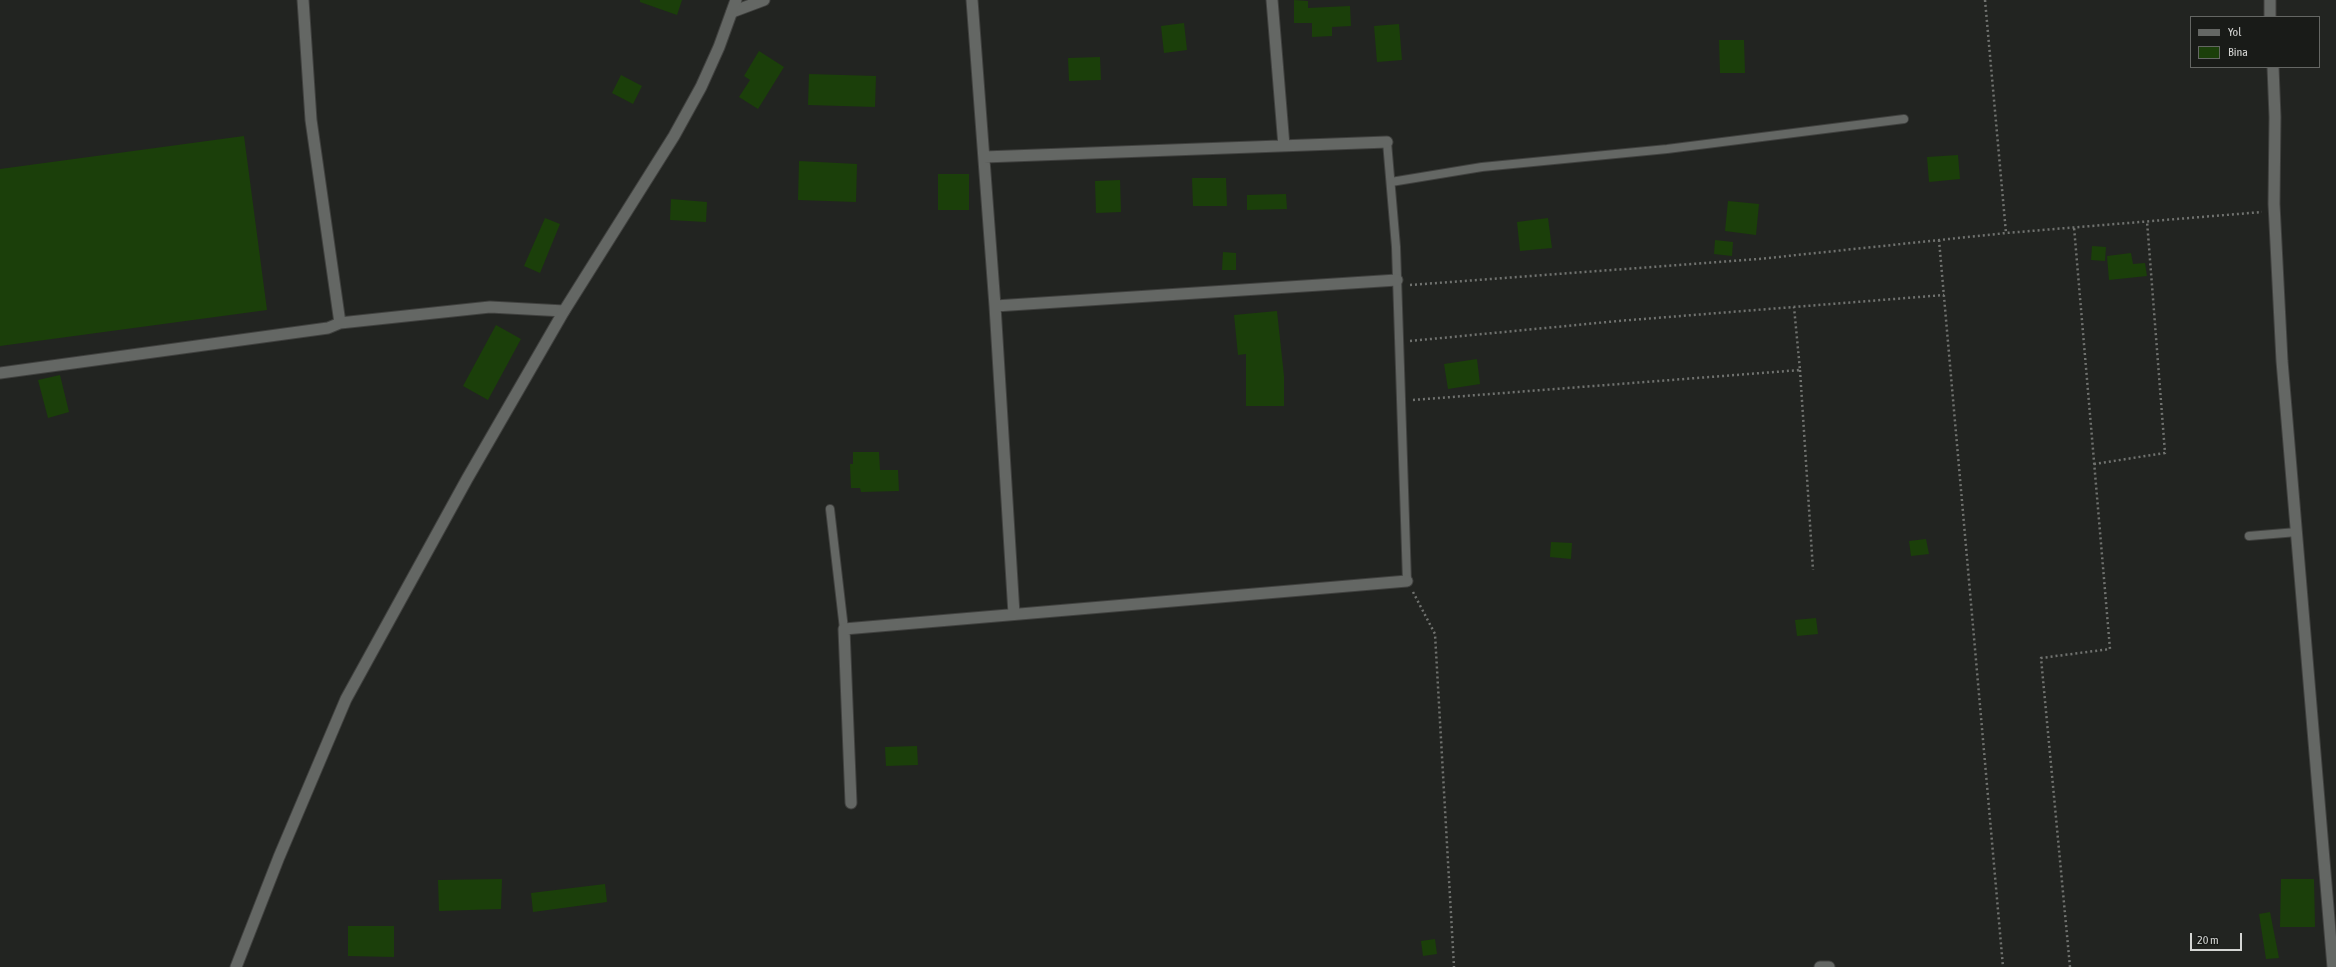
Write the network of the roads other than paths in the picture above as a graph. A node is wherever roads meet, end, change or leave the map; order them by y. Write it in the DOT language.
graph roads {
  1 [pos="304,0"];
  2 [pos="736,0"];
  3 [pos="764,0"];
  4 [pos="972,0"];
  5 [pos="1272,0"];
  6 [pos="2270,0"];
  7 [pos="732,12"];
  8 [pos="2270,16"];
  9 [pos="2273,68"];
  10 [pos="1904,119"];
  11 [pos="1387,142"];
  12 [pos="1284,146"];
  13 [pos="984,157"];
  14 [pos="1391,182"];
  15 [pos="1397,283"];
  16 [pos="995,306"];
  17 [pos="564,311"];
  18 [pos="340,323"];
  19 [pos="0,373"];
  20 [pos="830,509"];
  21 [pos="2296,532"];
  22 [pos="2249,536"];
  23 [pos="1407,581"];
  24 [pos="1014,614"];
  25 [pos="844,629"];
  26 [pos="851,803"];
  27 [pos="236,967"];
  28 [pos="1820,967"];
  29 [pos="1829,967"];
  30 [pos="2333,967"];
  1 -- 18 [label="street"];
  2 -- 7 [label="street"];
  3 -- 7 [label="street"];
  4 -- 13 [label="street"];
  5 -- 12 [label="street"];
  6 -- 8 [label="street"];
  7 -- 17 [label="street"];
  9 -- 21 [label="street"];
  10 -- 14 [label="lane"];
  11 -- 12 [label="street"];
  11 -- 14 [label="lane"];
  12 -- 13 [label="street"];
  13 -- 16 [label="street"];
  14 -- 15 [label="lane"];
  15 -- 16 [label="street"];
  15 -- 23 [label="lane"];
  16 -- 24 [label="street"];
  17 -- 18 [label="street"];
  17 -- 27 [label="street"];
  18 -- 19 [label="street"];
  20 -- 25 [label="lane"];
  21 -- 22 [label="lane"];
  21 -- 30 [label="street"];
  23 -- 24 [label="street"];
  24 -- 25 [label="street"];
  25 -- 26 [label="street"];
  28 -- 29 [label="street"];
}
